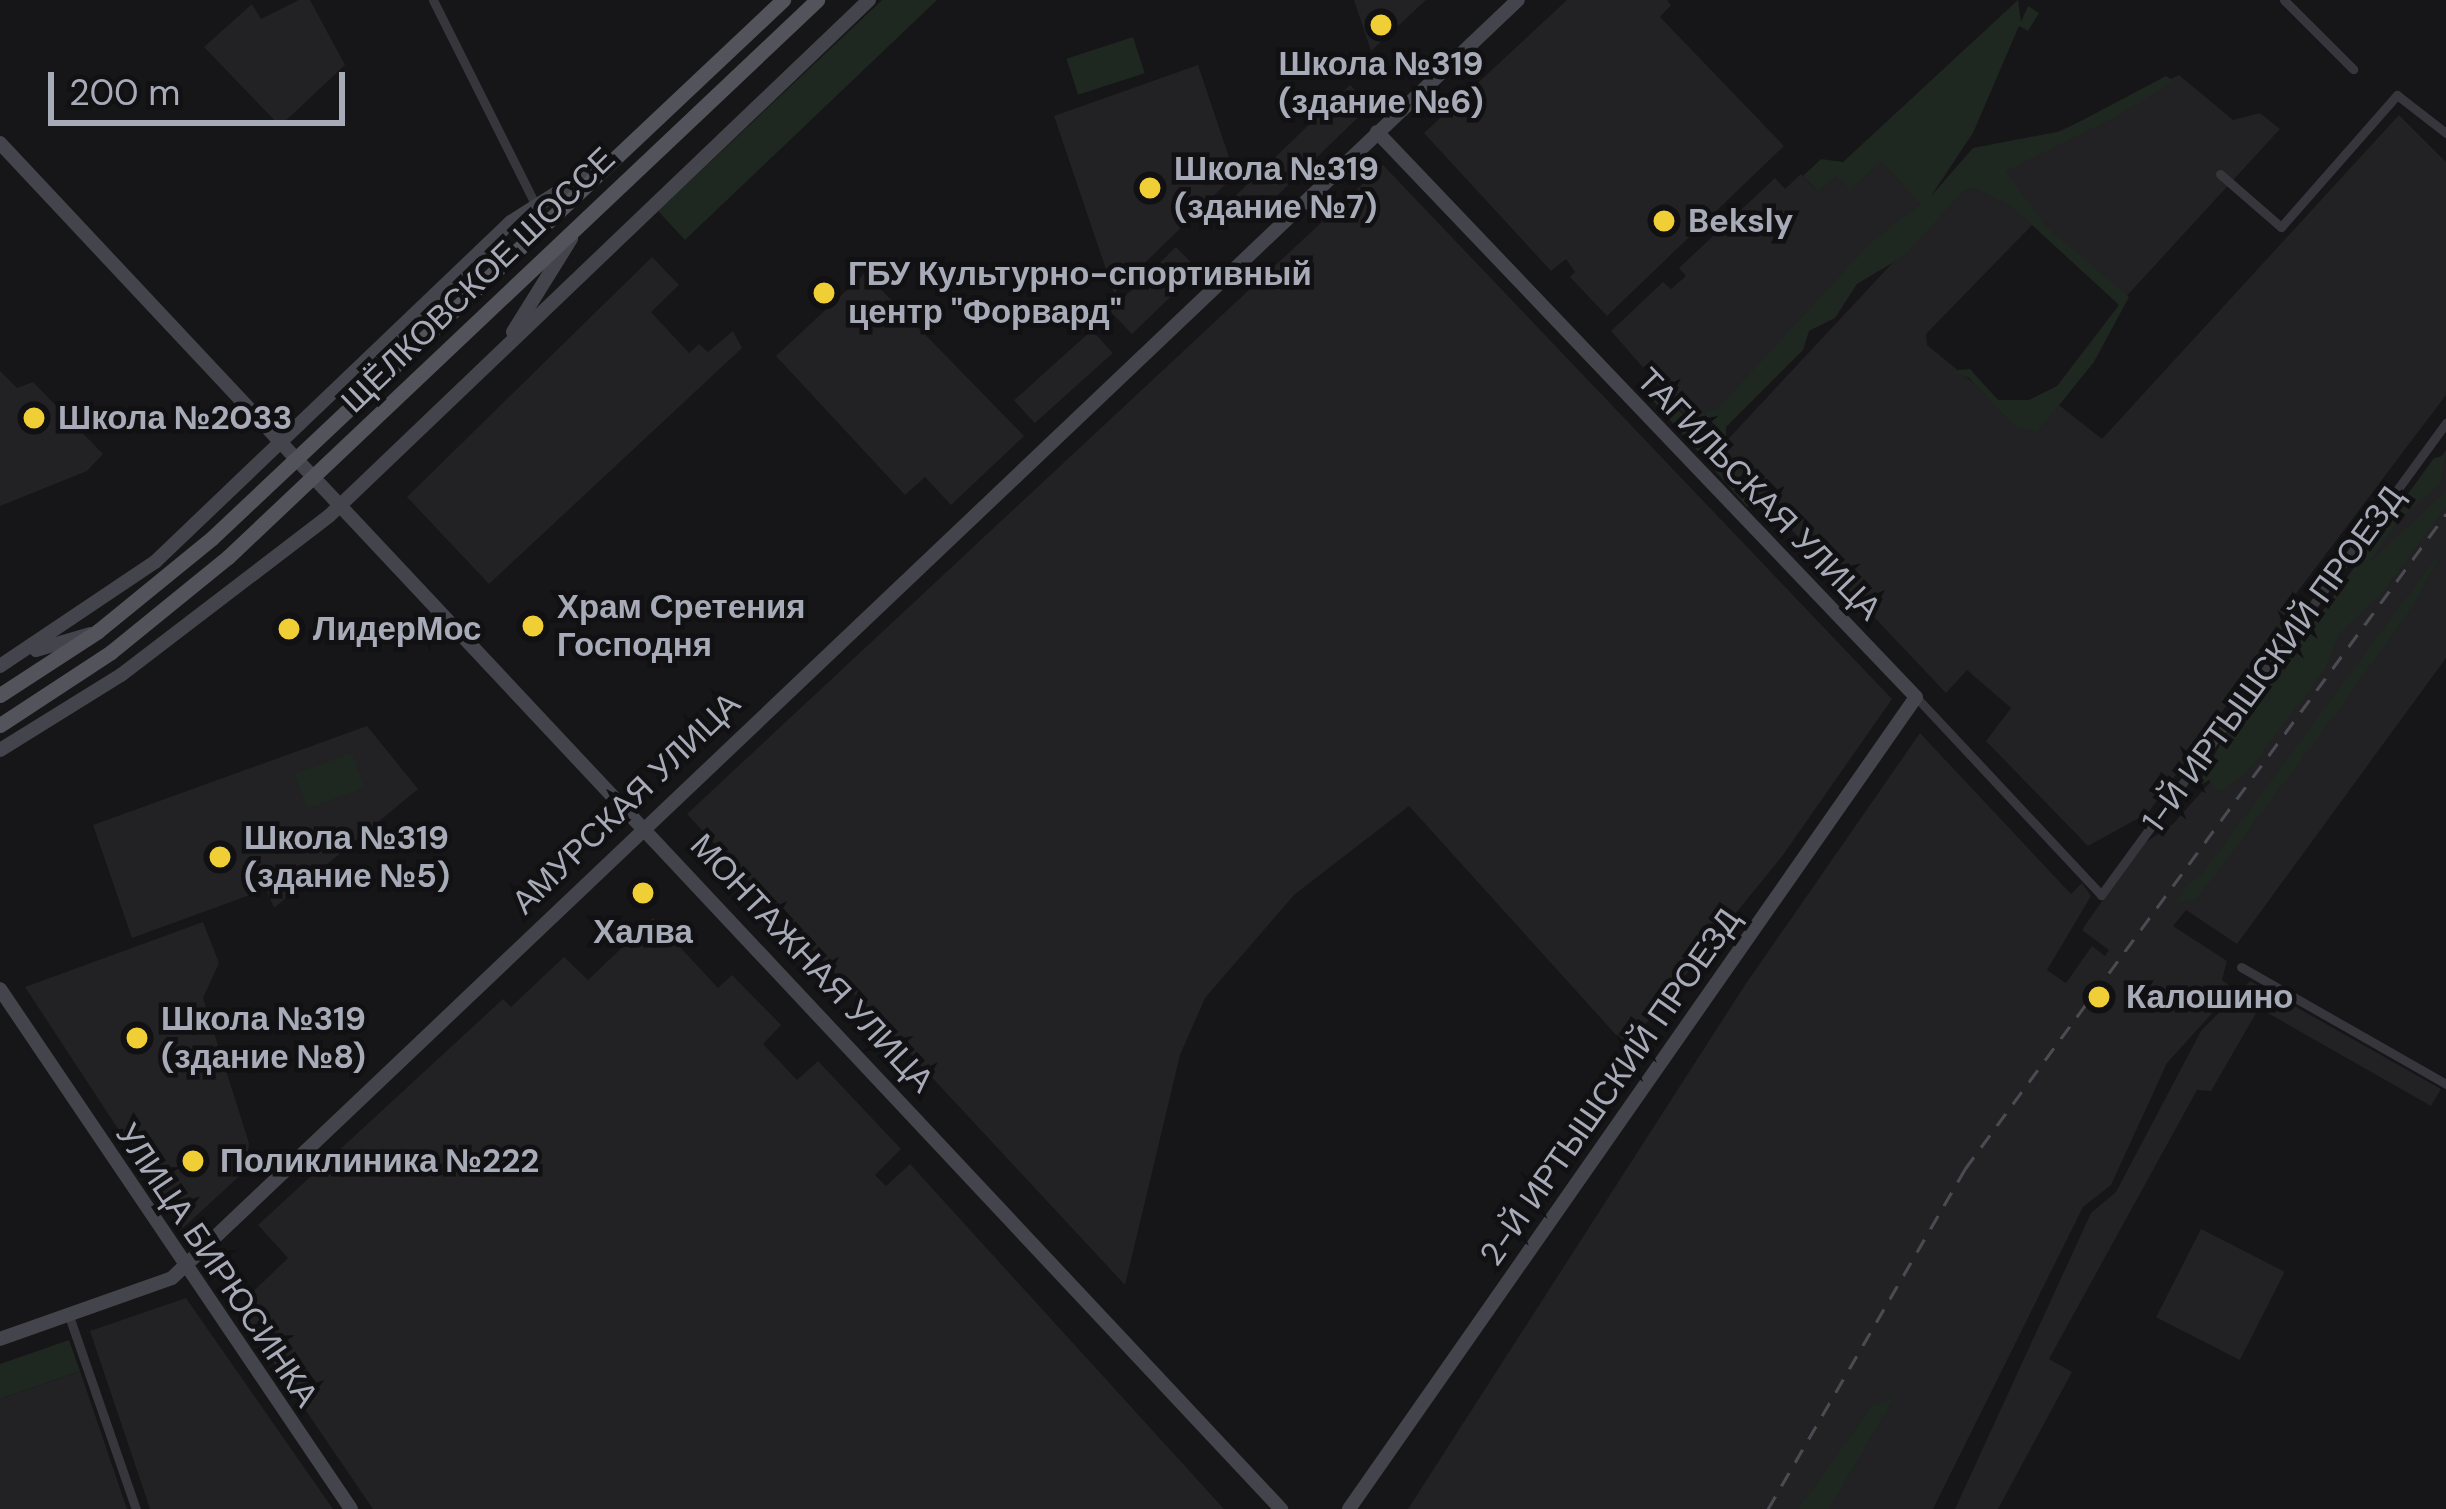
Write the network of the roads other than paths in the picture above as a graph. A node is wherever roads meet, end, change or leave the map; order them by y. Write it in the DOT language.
graph roads {
  1 [pos="433,0"];
  2 [pos="783,0"];
  3 [pos="818,0"];
  4 [pos="868,0"];
  5 [pos="1518,0"];
  6 [pos="2284,0"];
  7 [pos="2353,69"];
  8 [pos="1377,132"];
  9 [pos="2446,133"];
  10 [pos="632,142"];
  11 [pos="0,143"];
  12 [pos="2220,174"];
  13 [pos="536,206"];
  14 [pos="580,226"];
  15 [pos="508,342"];
  16 [pos="2446,423"];
  17 [pos="286,442"];
  18 [pos="300,457"];
  19 [pos="316,475"];
  20 [pos="344,504"];
  21 [pos="98,631"];
  22 [pos="14,657"];
  23 [pos="0,666"];
  24 [pos="0,695"];
  25 [pos="1916,697"];
  26 [pos="0,724"];
  27 [pos="0,750"];
  28 [pos="643,823"];
  29 [pos="2101,895"];
  30 [pos="2241,968"];
  31 [pos="0,989"];
  32 [pos="2446,1084"];
  33 [pos="184,1267"];
  34 [pos="69,1316"];
  35 [pos="0,1340"];
  36 [pos="136,1509"];
  37 [pos="352,1509"];
  38 [pos="1281,1509"];
  39 [pos="1349,1509"];
  1 -- 13 [label="street"];
  2 -- 10 [label="main road, ЩЁЛКОВСКОЕ ШОССЕ"];
  3 -- 14 [label="main road, ЩЁЛКОВСКОЕ ШОССЕ"];
  4 -- 15 [label="street"];
  5 -- 8 [label="street, АМУРСКАЯ УЛИЦА"];
  6 -- 7 [label="street"];
  8 -- 25 [label="street, ТАГИЛЬСКАЯ УЛИЦА"];
  8 -- 28 [label="street, АМУРСКАЯ УЛИЦА"];
  9 -- 12 [label="street"];
  10 -- 13 [label="street"];
  10 -- 18 [label="main road, ЩЁЛКОВСКОЕ ШОССЕ"];
  11 -- 17 [label="street, МОНТАЖНАЯ УЛИЦА"];
  13 -- 17 [label="street"];
  14 -- 15 [label="street"];
  14 -- 19 [label="main road, ЩЁЛКОВСКОЕ ШОССЕ"];
  15 -- 20 [label="street"];
  16 -- 29 [label="street, 1-Й ИРТЫШСКИЙ ПРОЕЗД"];
  17 -- 18 [label="street, МОНТАЖНАЯ УЛИЦА"];
  17 -- 22 [label="street"];
  18 -- 19 [label="street, МОНТАЖНАЯ УЛИЦА"];
  18 -- 21 [label="main road, ЩЁЛКОВСКОЕ ШОССЕ"];
  19 -- 20 [label="street, МОНТАЖНАЯ УЛИЦА"];
  19 -- 26 [label="main road, ЩЁЛКОВСКОЕ ШОССЕ"];
  20 -- 27 [label="street"];
  20 -- 28 [label="street, МОНТАЖНАЯ УЛИЦА"];
  21 -- 22 [label="street"];
  21 -- 24 [label="main road, ЩЁЛКОВСКОЕ ШОССЕ"];
  22 -- 23 [label="street"];
  25 -- 29 [label="street, ТАГИЛЬСКАЯ УЛИЦА"];
  25 -- 39 [label="street, 2-Й ИРТЫШСКИЙ ПРОЕЗД"];
  28 -- 33 [label="street, АМУРСКАЯ УЛИЦА"];
  28 -- 38 [label="street, МОНТАЖНАЯ УЛИЦА"];
  30 -- 32 [label="street"];
  31 -- 33 [label="street, УЛИЦА БИРЮСИНКА"];
  33 -- 34 [label="street, АМУРСКАЯ УЛИЦА"];
  33 -- 37 [label="street, УЛИЦА БИРЮСИНКА"];
  34 -- 35 [label="street, АМУРСКАЯ УЛИЦА"];
  34 -- 36 [label="street"];
}
